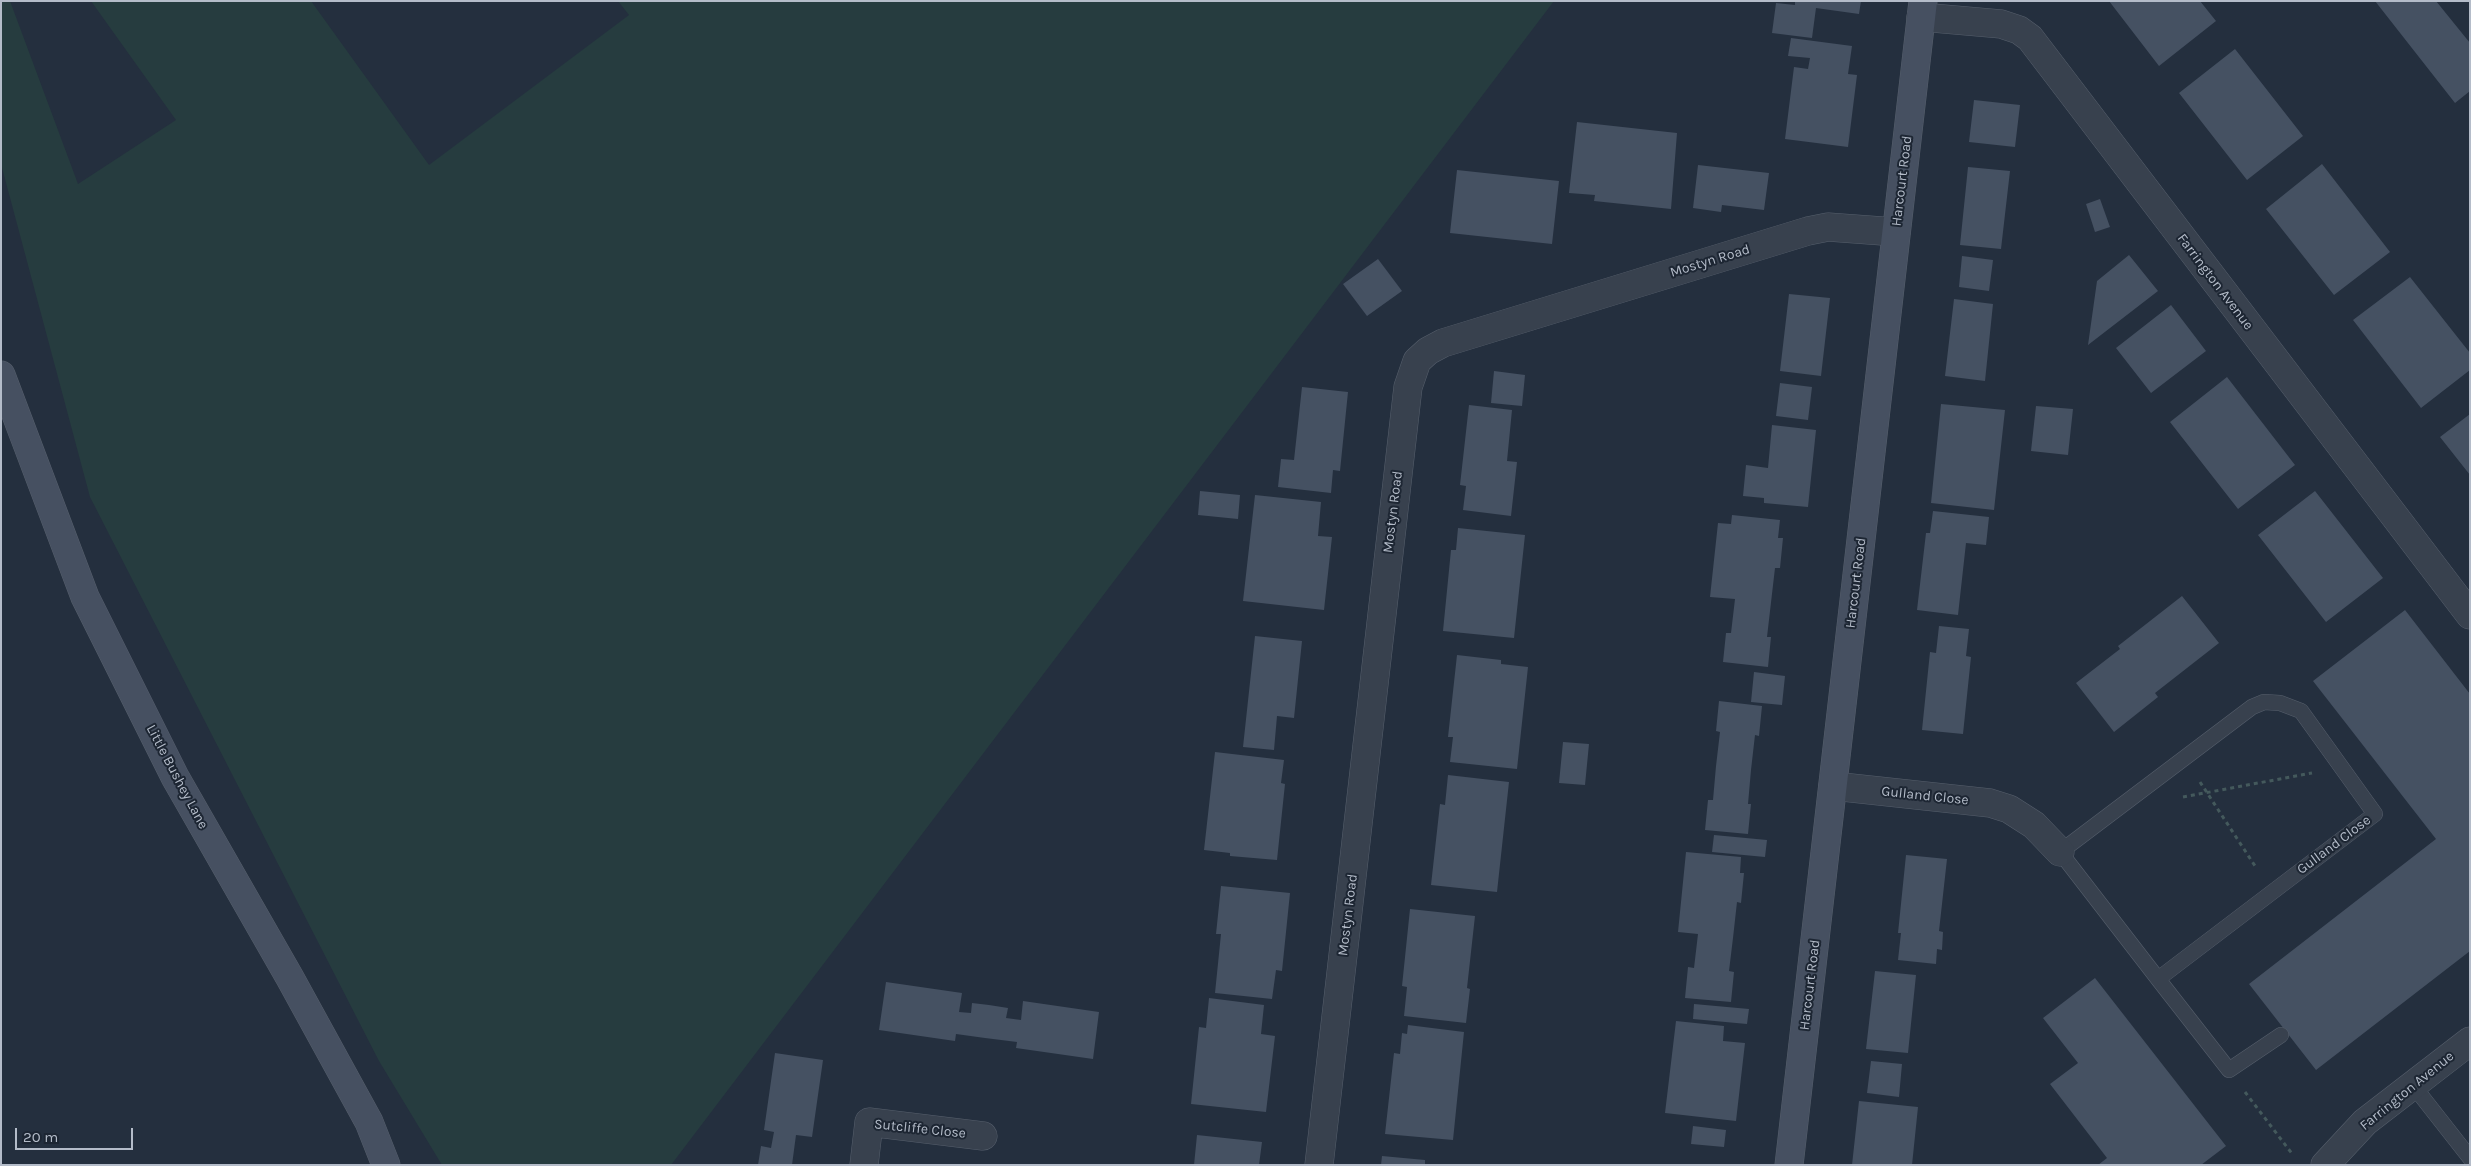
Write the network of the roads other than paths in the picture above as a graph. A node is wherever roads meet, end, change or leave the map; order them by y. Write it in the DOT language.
graph roads {
  1 [pos="1922,9"];
  2 [pos="1896,232"];
  3 [pos="1,374"];
  4 [pos="2470,615"];
  5 [pos="1833,786"];
  6 [pos="2060,852"];
  7 [pos="2158,979"];
  8 [pos="2281,1035"];
  9 [pos="2470,1041"];
  10 [pos="2412,1084"];
  11 [pos="983,1136"];
  12 [pos="2470,1158"];
  13 [pos="386,1165"];
  14 [pos="864,1165"];
  15 [pos="1319,1165"];
  16 [pos="1789,1165"];
  17 [pos="2325,1165"];
  1 -- 2 [label="street, Harcourt Road"];
  1 -- 4 [label="street, Farrington Avenue"];
  2 -- 5 [label="street, Harcourt Road"];
  2 -- 15 [label="street, Mostyn Road"];
  3 -- 13 [label="street, Little Bushey Lane"];
  5 -- 6 [label="street, Gulland Close"];
  5 -- 16 [label="street, Harcourt Road"];
  6 -- 7 [label="lane, Gulland Close"];
  6 -- 7 [label="lane, Gulland Close"];
  7 -- 8 [label="lane"];
  9 -- 10 [label="street, Farrington Avenue"];
  10 -- 12 [label="lane"];
  10 -- 17 [label="street, Farrington Avenue"];
  11 -- 14 [label="street, Sutcliffe Close"];
}
